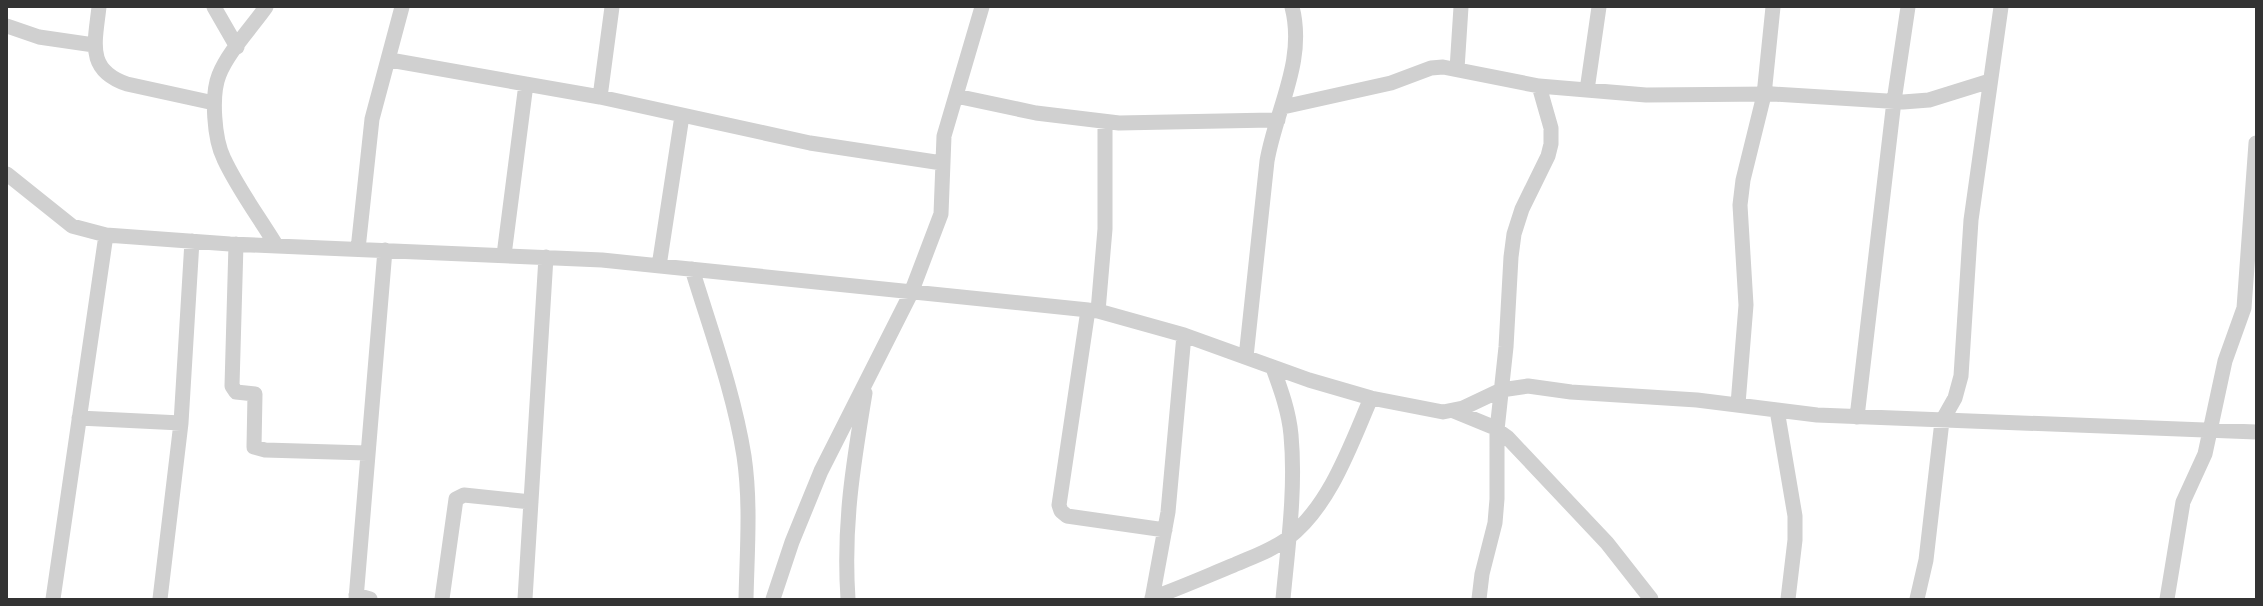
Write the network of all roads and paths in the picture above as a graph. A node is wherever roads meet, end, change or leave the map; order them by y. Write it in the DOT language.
graph roads {
  1 [pos="99,7"];
  2 [pos="214,7"];
  3 [pos="266,7"];
  4 [pos="402,7"];
  5 [pos="612,7"];
  6 [pos="982,7"];
  7 [pos="1292,7"];
  8 [pos="1461,7"];
  9 [pos="1599,7"];
  10 [pos="1773,7"];
  11 [pos="1908,7"];
  12 [pos="2001,7"];
  13 [pos="7,26"];
  14 [pos="94,45"];
  15 [pos="237,47"];
  16 [pos="390,60"];
  17 [pos="1457,69"];
  18 [pos="1990,81"];
  19 [pos="526,84"];
  20 [pos="1539,86"];
  21 [pos="1587,90"];
  22 [pos="1764,95"];
  23 [pos="956,96"];
  24 [pos="600,97"];
  25 [pos="1894,102"];
  26 [pos="214,103"];
  27 [pos="1280,113"];
  28 [pos="682,116"];
  29 [pos="1105,122"];
  30 [pos="2256,143"];
  31 [pos="942,163"];
  32 [pos="7,174"];
  33 [pos="106,235"];
  34 [pos="192,241"];
  35 [pos="236,244"];
  36 [pos="276,246"];
  37 [pos="358,249"];
  38 [pos="384,250"];
  39 [pos="504,255"];
  40 [pos="546,257"];
  41 [pos="659,266"];
  42 [pos="692,269"];
  43 [pos="911,293"];
  44 [pos="1093,310"];
  45 [pos="1184,335"];
  46 [pos="1246,357"];
  47 [pos="1273,368"];
  48 [pos="868,377"];
  49 [pos="1501,390"];
  50 [pos="1371,398"];
  51 [pos="1738,404"];
  52 [pos="1777,410"];
  53 [pos="1454,411"];
  54 [pos="1857,417"];
  55 [pos="79,418"];
  56 [pos="1942,421"];
  57 [pos="181,424"];
  58 [pos="1497,430"];
  59 [pos="2210,430"];
  60 [pos="2256,432"];
  61 [pos="367,453"];
  62 [pos="531,502"];
  63 [pos="1165,530"];
  64 [pos="1288,538"];
  65 [pos="361,598"];
  66 [pos="1152,598"];
  67 [pos="54,599"];
  68 [pos="160,599"];
  69 [pos="442,599"];
  70 [pos="525,599"];
  71 [pos="746,599"];
  72 [pos="773,599"];
  73 [pos="848,599"];
  74 [pos="1283,599"];
  75 [pos="1480,599"];
  76 [pos="1651,599"];
  77 [pos="1788,599"];
  78 [pos="1917,599"];
  79 [pos="2167,599"];
  1 -- 14 [label="street"];
  2 -- 15 [label="street"];
  3 -- 15 [label="street"];
  4 -- 16 [label="street"];
  5 -- 24 [label="street"];
  6 -- 23 [label="street"];
  7 -- 27 [label="street"];
  8 -- 17 [label="street"];
  9 -- 21 [label="street"];
  10 -- 22 [label="street"];
  11 -- 25 [label="street"];
  12 -- 18 [label="street"];
  13 -- 14 [label="street"];
  14 -- 26 [label="street"];
  15 -- 26 [label="street"];
  16 -- 19 [label="street"];
  16 -- 37 [label="street"];
  17 -- 20 [label="street"];
  17 -- 27 [label="street"];
  18 -- 25 [label="street"];
  18 -- 56 [label="street"];
  19 -- 24 [label="street"];
  19 -- 39 [label="street"];
  20 -- 21 [label="street"];
  20 -- 49 [label="street"];
  21 -- 22 [label="street"];
  22 -- 25 [label="street"];
  22 -- 51 [label="street"];
  23 -- 29 [label="street"];
  23 -- 31 [label="street"];
  24 -- 28 [label="street"];
  25 -- 54 [label="street"];
  26 -- 36 [label="street"];
  27 -- 29 [label="street"];
  27 -- 46 [label="street"];
  28 -- 31 [label="street"];
  28 -- 41 [label="street"];
  29 -- 44 [label="street"];
  30 -- 59 [label="street"];
  31 -- 43 [label="street"];
  32 -- 33 [label="street"];
  33 -- 34 [label="street"];
  33 -- 55 [label="street"];
  34 -- 35 [label="street"];
  34 -- 57 [label="street"];
  35 -- 36 [label="street"];
  35 -- 61 [label="street"];
  36 -- 37 [label="street"];
  37 -- 38 [label="street"];
  38 -- 39 [label="street"];
  38 -- 61 [label="street"];
  39 -- 40 [label="street"];
  40 -- 41 [label="street"];
  40 -- 62 [label="street"];
  41 -- 42 [label="street"];
  42 -- 43 [label="street"];
  42 -- 71 [label="street"];
  43 -- 44 [label="street"];
  43 -- 48 [label="street"];
  44 -- 45 [label="street"];
  44 -- 63 [label="street"];
  45 -- 46 [label="street"];
  45 -- 63 [label="street"];
  46 -- 47 [label="street"];
  47 -- 50 [label="street"];
  47 -- 64 [label="street"];
  48 -- 72 [label="street"];
  48 -- 73 [label="street"];
  49 -- 51 [label="street"];
  49 -- 53 [label="street"];
  49 -- 58 [label="street"];
  50 -- 53 [label="street"];
  50 -- 64 [label="street"];
  51 -- 52 [label="street"];
  52 -- 54 [label="street"];
  52 -- 77 [label="street"];
  53 -- 58 [label="street"];
  54 -- 56 [label="street"];
  55 -- 57 [label="street"];
  55 -- 67 [label="street"];
  56 -- 59 [label="street"];
  56 -- 78 [label="street"];
  57 -- 68 [label="street"];
  58 -- 75 [label="street"];
  58 -- 76 [label="street"];
  59 -- 60 [label="street"];
  59 -- 79 [label="street"];
  61 -- 65 [label="street"];
  62 -- 69 [label="street"];
  62 -- 70 [label="street"];
  63 -- 66 [label="street"];
  64 -- 66 [label="street"];
  64 -- 74 [label="street"];
}
